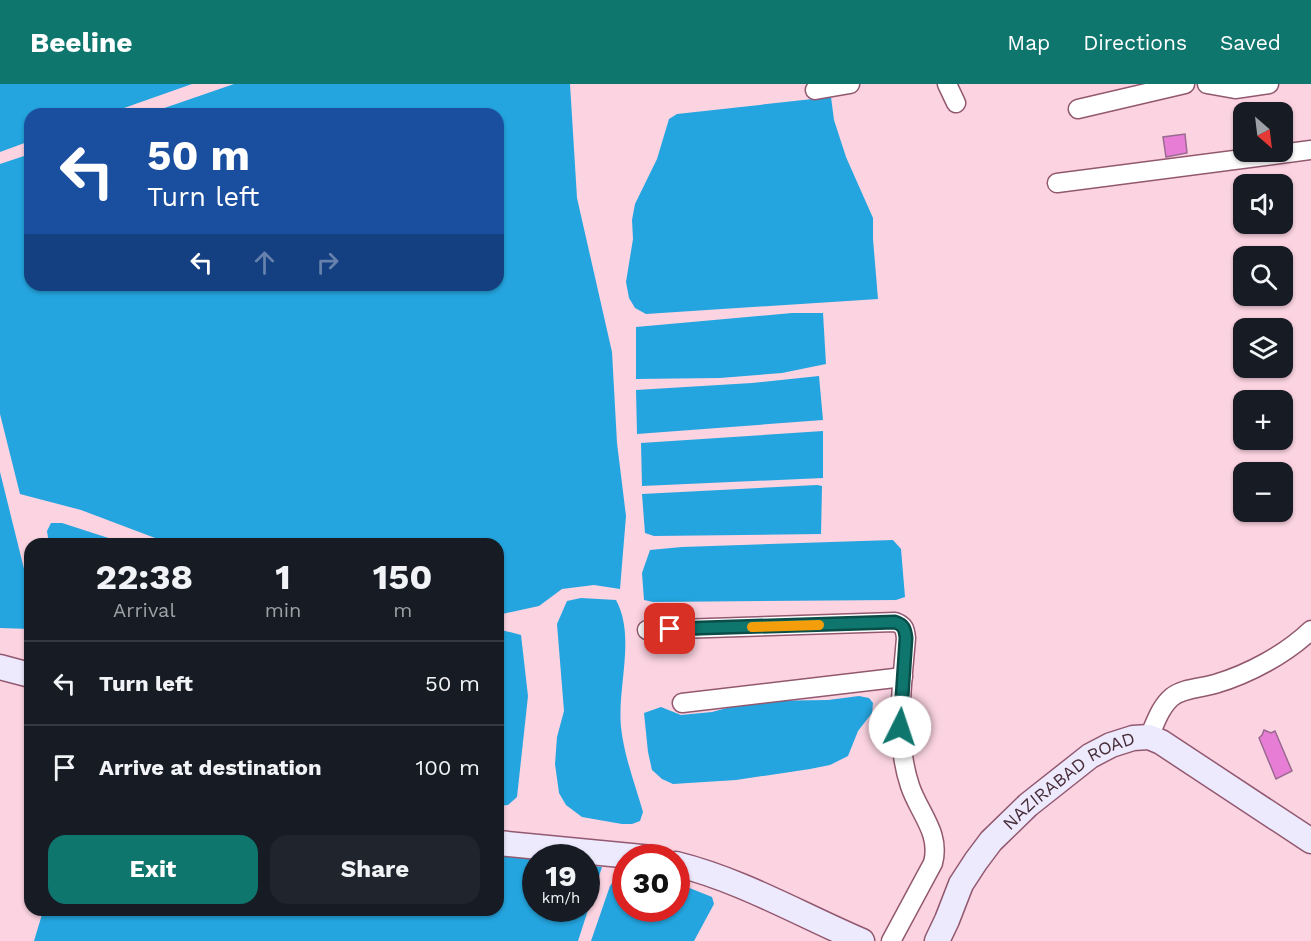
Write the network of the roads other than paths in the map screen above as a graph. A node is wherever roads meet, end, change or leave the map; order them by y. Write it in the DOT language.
graph roads {
  1 [pos="850,84"];
  2 [pos="947,84"];
  3 [pos="1185,84"];
  4 [pos="1207,84"];
  5 [pos="1269,84"];
  6 [pos="815,90"];
  7 [pos="956,103"];
  8 [pos="1078,109"];
  9 [pos="1311,150"];
  10 [pos="1057,183"];
  11 [pos="647,630"];
  12 [pos="1311,630"];
  13 [pos="0,667"];
  14 [pos="24,673"];
  15 [pos="903,677"];
  16 [pos="682,703"];
  17 [pos="1149,737"];
  18 [pos="1311,841"];
  19 [pos="504,844"];
  20 [pos="612,854"];
  21 [pos="690,868"];
  22 [pos="862,941"];
  23 [pos="891,941"];
  24 [pos="937,941"];
  1 -- 6 [label="street"];
  2 -- 7 [label="street"];
  3 -- 8 [label="street"];
  4 -- 5 [label="street"];
  9 -- 10 [label="street"];
  11 -- 15 [label="street"];
  12 -- 17 [label="street"];
  13 -- 14 [label="main road"];
  15 -- 16 [label="street"];
  15 -- 23 [label="street"];
  17 -- 18 [label="main road, NAZIRABAD ROAD"];
  17 -- 24 [label="main road, NAZIRABAD ROAD"];
  19 -- 20 [label="main road"];
  21 -- 22 [label="main road"];
}
